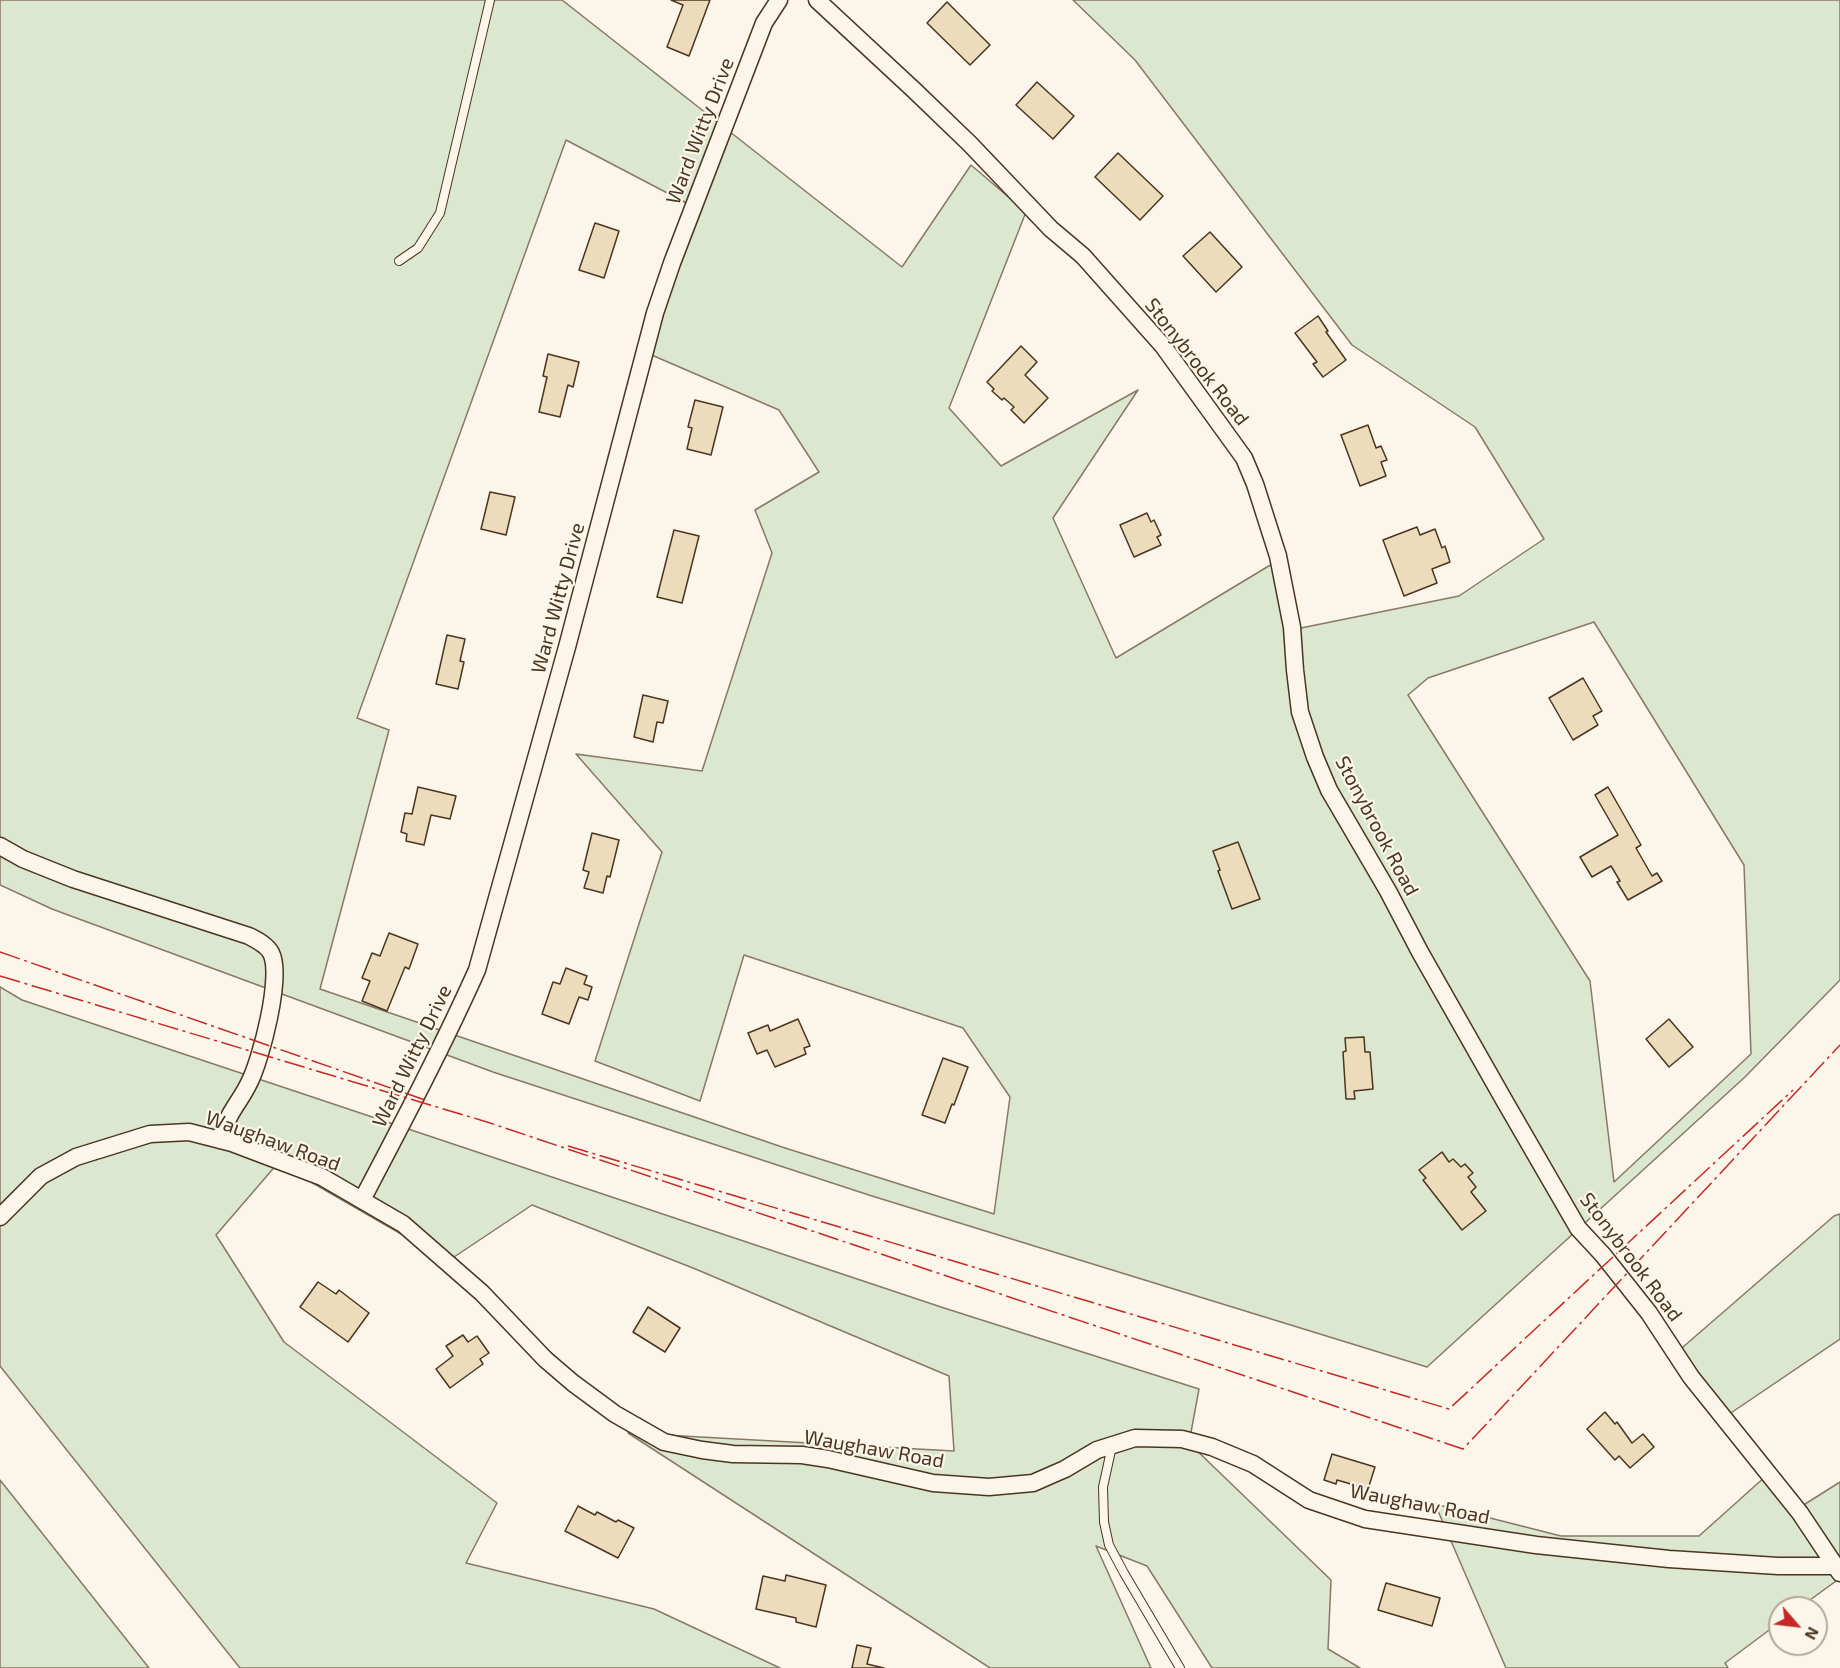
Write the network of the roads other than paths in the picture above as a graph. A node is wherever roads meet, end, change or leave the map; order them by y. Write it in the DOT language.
graph roads {
  1 [pos="490,0"];
  2 [pos="779,0"];
  3 [pos="817,0"];
  4 [pos="399,261"];
  5 [pos="0,846"];
  6 [pos="220,1140"];
  7 [pos="362,1200"];
  8 [pos="0,1217"];
  9 [pos="1112,1446"];
  10 [pos="1838,1570"];
  11 [pos="1180,1668"];
  1 -- 4 [label="lane"];
  2 -- 7 [label="street, Ward Witty Drive"];
  3 -- 10 [label="street, Stonybrook Road"];
  5 -- 6 [label="street"];
  6 -- 7 [label="street, Waughaw Road"];
  6 -- 8 [label="street, Waughaw Road"];
  7 -- 9 [label="street, Waughaw Road"];
  9 -- 10 [label="street, Waughaw Road"];
  9 -- 11 [label="lane"];
}
